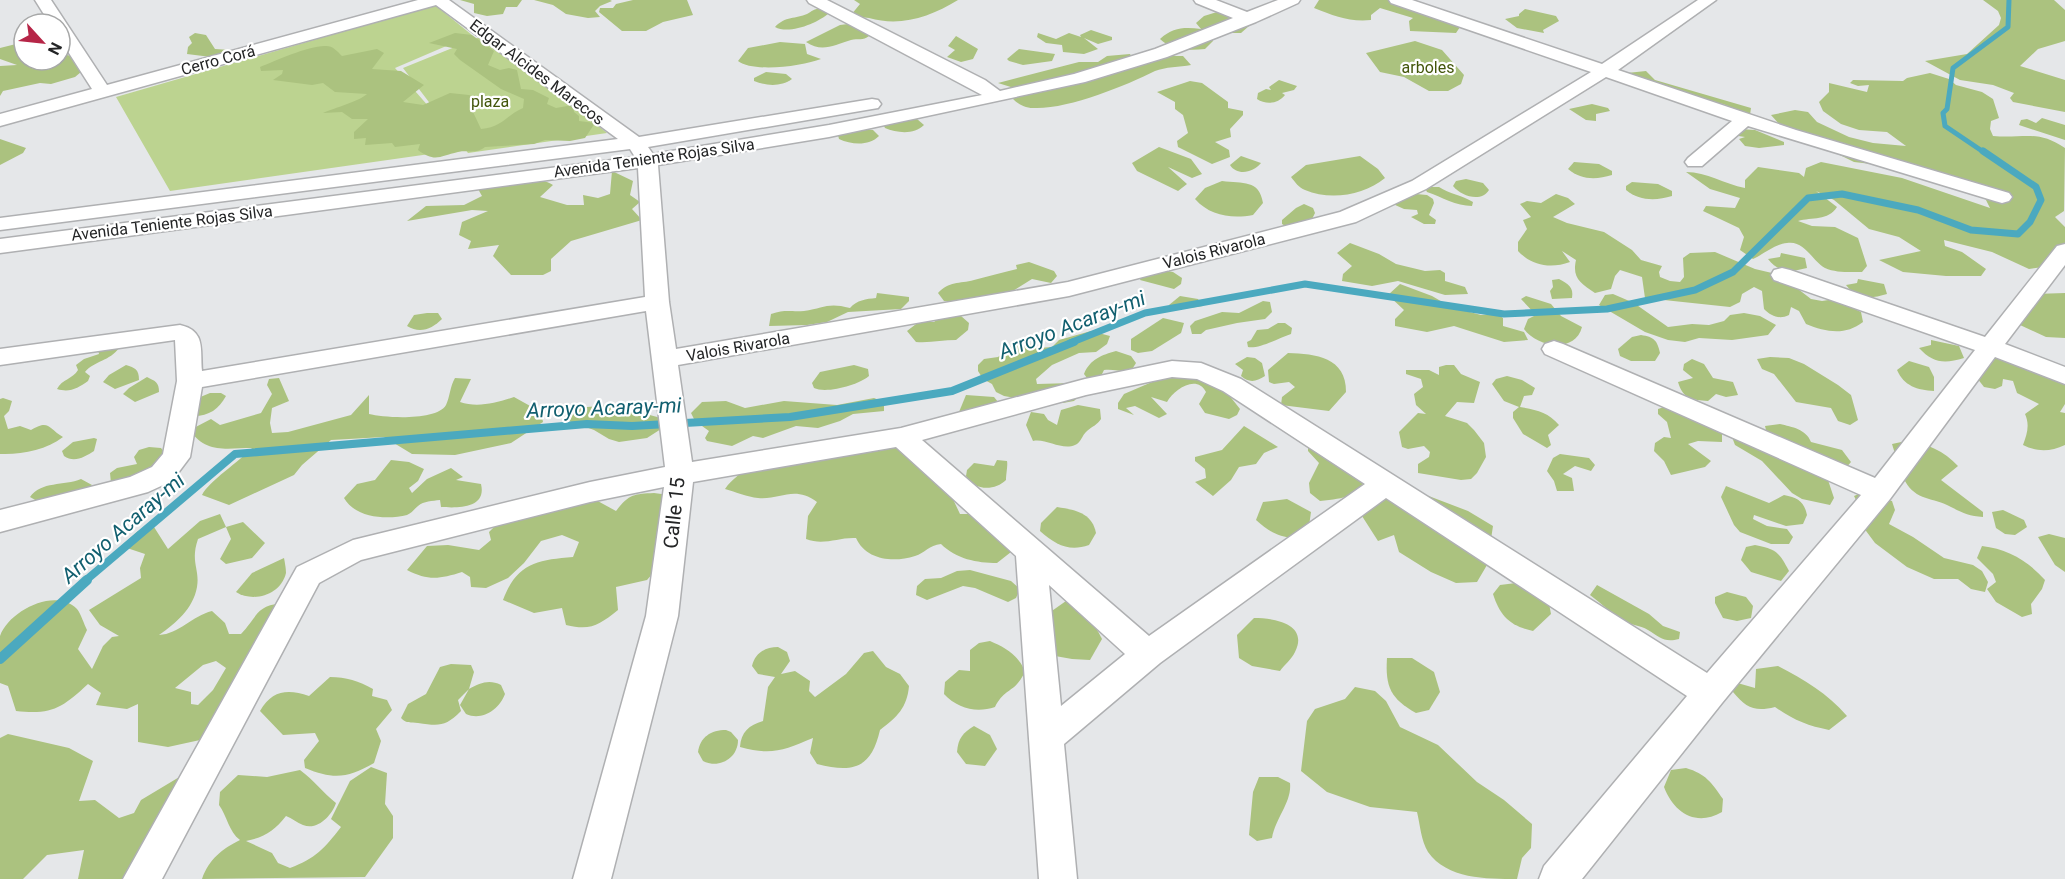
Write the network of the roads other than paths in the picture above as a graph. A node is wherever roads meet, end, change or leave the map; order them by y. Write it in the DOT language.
graph roads {
  1 [pos="438,0"];
  2 [pos="815,0"];
  3 [pos="1202,0"];
  4 [pos="1292,0"];
  5 [pos="1397,0"];
  6 [pos="1708,0"];
  7 [pos="1249,9"];
  8 [pos="1227,10"];
  9 [pos="72,45"];
  10 [pos="1603,72"];
  11 [pos="979,84"];
  12 [pos="102,91"];
  13 [pos="997,98"];
  14 [pos="1745,119"];
  15 [pos="0,120"];
  16 [pos="642,152"];
  17 [pos="1695,162"];
  18 [pos="2002,197"];
  19 [pos="191,198"];
  20 [pos="178,222"];
  21 [pos="0,224"];
  22 [pos="0,246"];
  23 [pos="2065,251"];
  24 [pos="1782,275"];
  25 [pos="657,302"];
  26 [pos="1991,347"];
  27 [pos="1554,349"];
  28 [pos="0,357"];
  29 [pos="666,359"];
  30 [pos="2065,376"];
  31 [pos="190,381"];
  32 [pos="901,437"];
  33 [pos="678,461"];
  34 [pos="1387,483"];
  35 [pos="1880,492"];
  36 [pos="6,524"];
  37 [pos="1031,550"];
  38 [pos="1148,654"];
  39 [pos="1710,693"];
  40 [pos="1047,738"];
  41 [pos="142,879"];
  42 [pos="592,879"];
  43 [pos="1058,879"];
  44 [pos="1558,879"];
  1 -- 12 [label="street, Cerro Corá"];
  1 -- 16 [label="street, Edgar Alcides Marecos"];
  2 -- 11 [label="street"];
  3 -- 8 [label="street"];
  4 -- 7 [label="street, Avenida Teniente Rojas Silva"];
  5 -- 10 [label="street"];
  6 -- 10 [label="street, Valois Rivarola"];
  7 -- 8 [label="street, Avenida Teniente Rojas Silva"];
  7 -- 13 [label="street, Avenida Teniente Rojas Silva"];
  8 -- 11 [label="street, Avenida Teniente Rojas Silva"];
  9 -- 12 [label="street"];
  10 -- 14 [label="street"];
  10 -- 29 [label="street, Valois Rivarola"];
  11 -- 13 [label="street"];
  11 -- 16 [label="street, Avenida Teniente Rojas Silva"];
  12 -- 15 [label="street, Cerro Corá"];
  13 -- 16 [label="street, Avenida Teniente Rojas Silva"];
  14 -- 17 [label="street"];
  14 -- 18 [label="street"];
  16 -- 19 [label="street, Avenida Teniente Rojas Silva"];
  16 -- 20 [label="street, Avenida Teniente Rojas Silva"];
  16 -- 25 [label="street, Calle 15"];
  19 -- 20 [label="street"];
  19 -- 21 [label="street, Avenida Teniente Rojas Silva"];
  20 -- 22 [label="street, Avenida Teniente Rojas Silva"];
  23 -- 26 [label="street"];
  24 -- 26 [label="street"];
  25 -- 29 [label="street, Calle 15"];
  25 -- 31 [label="street"];
  26 -- 30 [label="street"];
  26 -- 35 [label="street"];
  27 -- 35 [label="street"];
  28 -- 31 [label="street"];
  29 -- 33 [label="street, Calle 15"];
  31 -- 36 [label="street"];
  32 -- 33 [label="street"];
  32 -- 34 [label="street"];
  32 -- 37 [label="street"];
  33 -- 41 [label="street"];
  33 -- 42 [label="street, Calle 15"];
  34 -- 38 [label="street"];
  34 -- 39 [label="street"];
  35 -- 39 [label="street"];
  37 -- 38 [label="street"];
  37 -- 40 [label="street"];
  38 -- 40 [label="street"];
  39 -- 44 [label="street"];
  40 -- 43 [label="street"];
}
